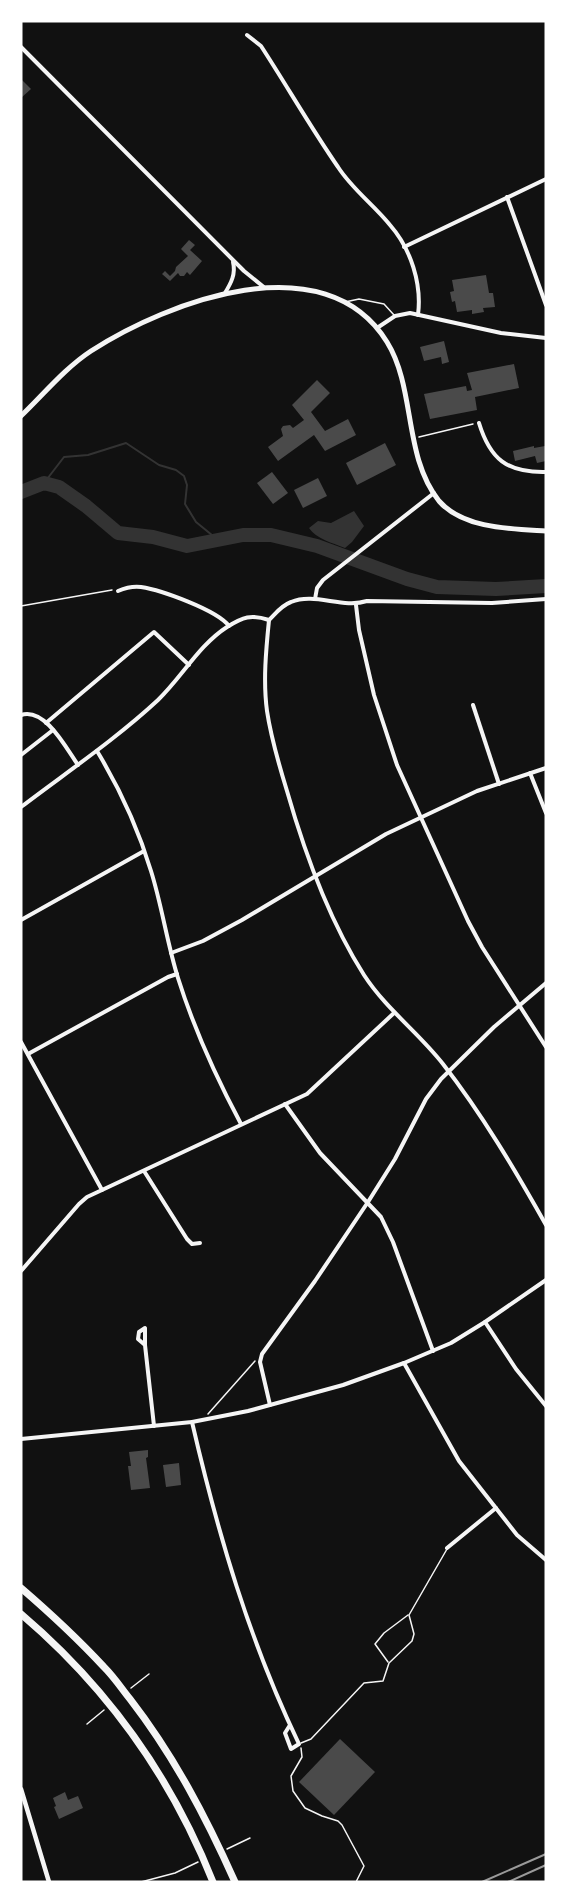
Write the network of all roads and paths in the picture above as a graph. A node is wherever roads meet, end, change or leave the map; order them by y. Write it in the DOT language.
graph roads {
  1 [pos="247,35"];
  2 [pos="21,47"];
  3 [pos="546,179"];
  4 [pos="507,197"];
  5 [pos="404,247"];
  6 [pos="233,261"];
  7 [pos="265,288"];
  8 [pos="225,293"];
  9 [pos="345,302"];
  10 [pos="546,305"];
  11 [pos="418,315"];
  12 [pos="395,316"];
  13 [pos="377,328"];
  14 [pos="546,338"];
  15 [pos="21,416"];
  16 [pos="479,423"];
  17 [pos="414,438"];
  18 [pos="546,472"];
  19 [pos="434,493"];
  20 [pos="546,531"];
  21 [pos="118,591"];
  22 [pos="315,599"];
  23 [pos="546,599"];
  24 [pos="356,605"];
  25 [pos="21,606"];
  26 [pos="269,620"];
  27 [pos="229,626"];
  28 [pos="189,665"];
  29 [pos="473,705"];
  30 [pos="21,715"];
  31 [pos="46,723"];
  32 [pos="53,730"];
  33 [pos="97,751"];
  34 [pos="21,755"];
  35 [pos="78,765"];
  36 [pos="546,768"];
  37 [pos="530,773"];
  38 [pos="500,784"];
  39 [pos="21,807"];
  40 [pos="546,813"];
  41 [pos="421,818"];
  42 [pos="144,851"];
  43 [pos="316,876"];
  44 [pos="21,920"];
  45 [pos="171,953"];
  46 [pos="177,974"];
  47 [pos="546,983"];
  48 [pos="519,1005"];
  49 [pos="394,1013"];
  50 [pos="21,1042"];
  51 [pos="546,1047"];
  52 [pos="28,1054"];
  53 [pos="448,1071"];
  54 [pos="285,1104"];
  55 [pos="241,1124"];
  56 [pos="144,1171"];
  57 [pos="102,1190"];
  58 [pos="368,1202"];
  59 [pos="546,1225"];
  60 [pos="200,1243"];
  61 [pos="21,1271"];
  62 [pos="546,1280"];
  63 [pos="485,1322"];
  64 [pos="145,1345"];
  65 [pos="433,1351"];
  66 [pos="262,1354"];
  67 [pos="404,1363"];
  68 [pos="270,1405"];
  69 [pos="546,1406"];
  70 [pos="205,1420"];
  71 [pos="192,1422"];
  72 [pos="154,1426"];
  73 [pos="21,1439"];
  74 [pos="496,1508"];
  75 [pos="447,1548"];
  76 [pos="545,1558"];
  77 [pos="21,1588"];
  78 [pos="21,1614"];
  79 [pos="409,1615"];
  80 [pos="389,1663"];
  81 [pos="149,1674"];
  82 [pos="132,1688"];
  83 [pos="105,1710"];
  84 [pos="87,1724"];
  85 [pos="290,1725"];
  86 [pos="299,1744"];
  87 [pos="21,1789"];
  88 [pos="250,1838"];
  89 [pos="218,1853"];
  90 [pos="197,1863"];
  91 [pos="49,1882"];
  92 [pos="141,1882"];
  93 [pos="213,1882"];
  94 [pos="235,1882"];
  95 [pos="356,1882"];
  1 -- 5 [label="street"];
  2 -- 6 [label="street"];
  3 -- 4 [label="street"];
  4 -- 5 [label="street"];
  4 -- 10 [label="street"];
  5 -- 11 [label="street"];
  6 -- 7 [label="street"];
  6 -- 8 [label="street"];
  7 -- 8 [label="main road"];
  7 -- 9 [label="main road"];
  8 -- 15 [label="main road"];
  9 -- 12 [label="lane"];
  9 -- 13 [label="main road"];
  11 -- 12 [label="street"];
  11 -- 14 [label="street"];
  12 -- 13 [label="street"];
  13 -- 17 [label="main road"];
  16 -- 17 [label="path"];
  16 -- 18 [label="street"];
  17 -- 19 [label="main road"];
  19 -- 20 [label="main road"];
  19 -- 22 [label="street"];
  21 -- 25 [label="path"];
  21 -- 27 [label="street"];
  22 -- 24 [label="street"];
  22 -- 26 [label="street"];
  23 -- 24 [label="street"];
  24 -- 41 [label="street"];
  26 -- 27 [label="street"];
  26 -- 43 [label="street"];
  27 -- 28 [label="street"];
  28 -- 31 [label="street"];
  28 -- 33 [label="street"];
  29 -- 38 [label="street"];
  30 -- 31 [label="street"];
  31 -- 32 [label="street"];
  32 -- 34 [label="street"];
  32 -- 35 [label="street"];
  33 -- 35 [label="street"];
  33 -- 42 [label="street"];
  35 -- 39 [label="street"];
  36 -- 37 [label="street"];
  37 -- 38 [label="street"];
  37 -- 40 [label="street"];
  38 -- 41 [label="street"];
  41 -- 43 [label="street"];
  41 -- 48 [label="street"];
  42 -- 44 [label="street"];
  42 -- 45 [label="street"];
  43 -- 45 [label="street"];
  43 -- 49 [label="street"];
  45 -- 46 [label="street"];
  46 -- 52 [label="street"];
  46 -- 55 [label="street"];
  47 -- 48 [label="street"];
  48 -- 51 [label="street"];
  48 -- 53 [label="street"];
  49 -- 53 [label="street"];
  49 -- 54 [label="street"];
  50 -- 52 [label="street"];
  52 -- 57 [label="street"];
  53 -- 58 [label="street"];
  53 -- 59 [label="street"];
  54 -- 55 [label="street"];
  54 -- 58 [label="street"];
  55 -- 56 [label="street"];
  56 -- 57 [label="street"];
  56 -- 60 [label="street"];
  57 -- 61 [label="street"];
  58 -- 65 [label="street"];
  58 -- 66 [label="street"];
  62 -- 63 [label="street"];
  63 -- 65 [label="street"];
  63 -- 69 [label="street"];
  64 -- 72 [label="street"];
  65 -- 67 [label="street"];
  66 -- 68 [label="street"];
  66 -- 70 [label="path"];
  67 -- 68 [label="street"];
  67 -- 74 [label="street"];
  68 -- 70 [label="street"];
  70 -- 71 [label="street"];
  71 -- 72 [label="street"];
  71 -- 85 [label="street"];
  72 -- 73 [label="street"];
  74 -- 75 [label="street"];
  74 -- 76 [label="street"];
  75 -- 79 [label="lane"];
  77 -- 94 [label="highway"];
  78 -- 93 [label="highway"];
  79 -- 80 [label="lane"];
  79 -- 80 [label="lane"];
  80 -- 86 [label="lane"];
  81 -- 82 [label="path"];
  83 -- 84 [label="path"];
  85 -- 86 [label="street"];
  85 -- 86 [label="street"];
  86 -- 95 [label="path"];
  87 -- 91 [label="street"];
  88 -- 89 [label="path"];
  90 -- 92 [label="path"];
}
